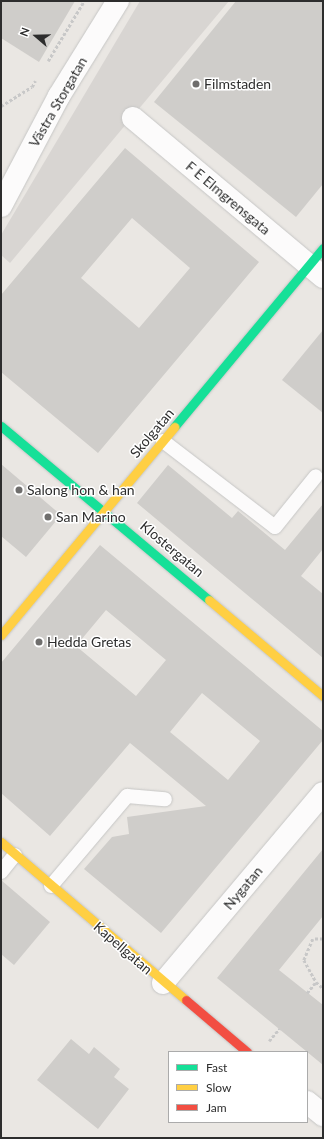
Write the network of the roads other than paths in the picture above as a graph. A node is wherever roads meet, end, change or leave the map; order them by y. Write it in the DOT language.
graph roads {
  1 [pos="118,1"];
  2 [pos="133,118"];
  3 [pos="1,206"];
  4 [pos="323,248"];
  5 [pos="316,271"];
  6 [pos="1,426"];
  7 [pos="163,441"];
  8 [pos="316,476"];
  9 [pos="104,510"];
  10 [pos="1,635"];
  11 [pos="323,696"];
  12 [pos="323,793"];
  13 [pos="165,798"];
  14 [pos="1,842"];
  15 [pos="15,855"];
  16 [pos="1,872"];
  17 [pos="51,886"];
  18 [pos="163,983"];
  19 [pos="246,1051"];
  20 [pos="308,1103"];
  21 [pos="323,1115"];
  1 -- 3 [label="street, Västra Storgatan"];
  2 -- 5 [label="street, F E Elmgrensgata"];
  4 -- 5 [label="street, Skolgatan"];
  5 -- 7 [label="street, Skolgatan"];
  6 -- 9 [label="street, Klostergatan"];
  7 -- 8 [label="lane"];
  7 -- 9 [label="street, Skolgatan"];
  9 -- 10 [label="street, Skolgatan"];
  9 -- 11 [label="street, Klostergatan"];
  12 -- 18 [label="street, Nygatan"];
  13 -- 17 [label="lane"];
  14 -- 15 [label="street, Kapellgatan"];
  15 -- 16 [label="lane"];
  15 -- 17 [label="street, Kapellgatan"];
  17 -- 18 [label="street, Kapellgatan"];
  18 -- 19 [label="street, Kapellgatan"];
  20 -- 21 [label="street"];
}
